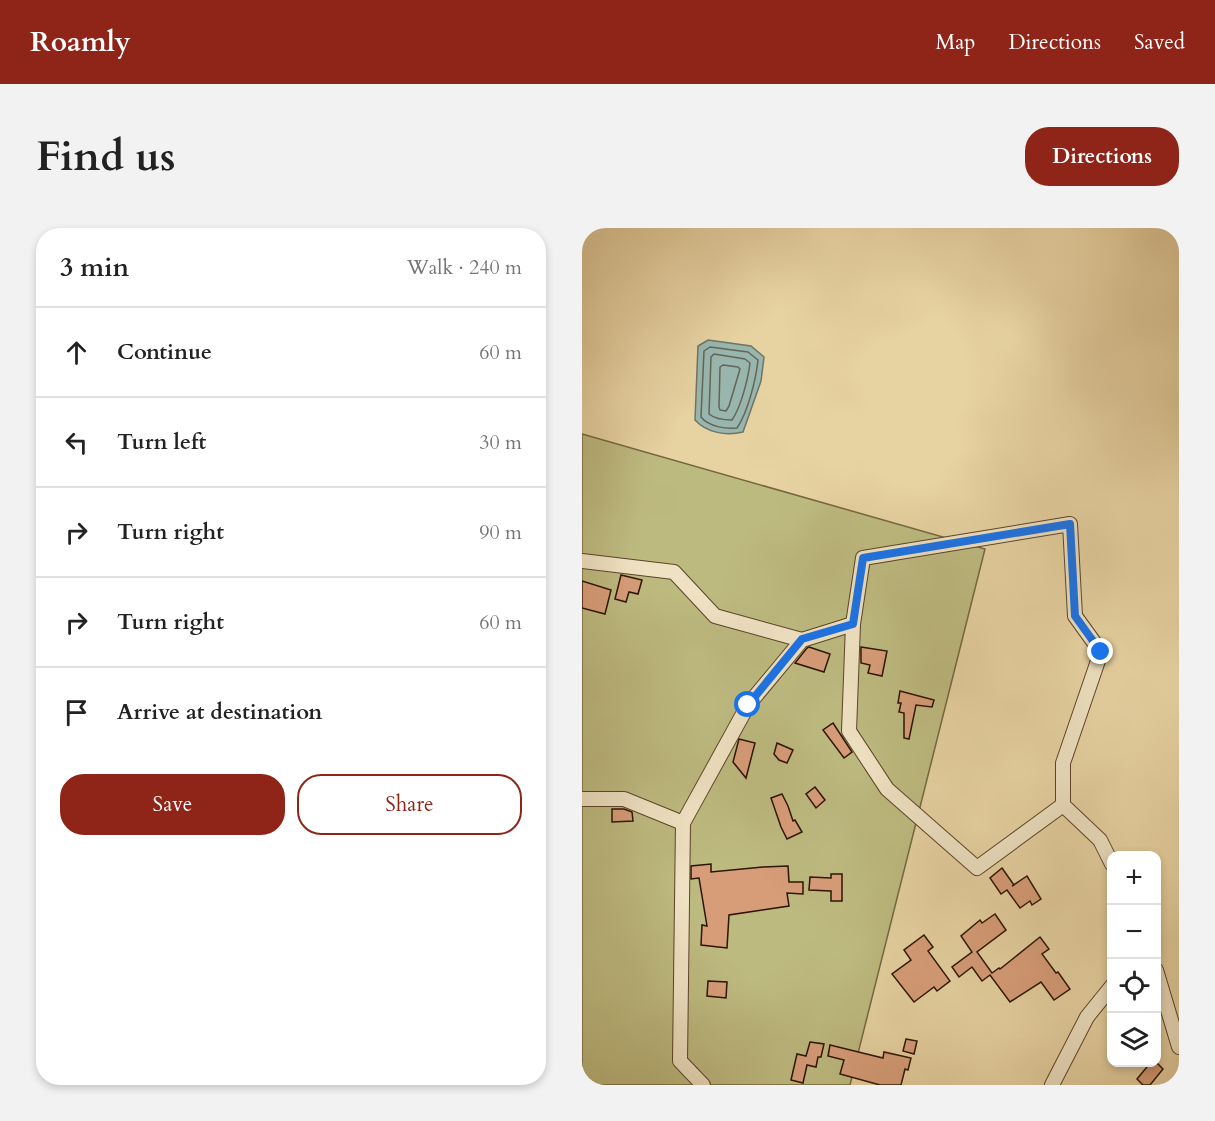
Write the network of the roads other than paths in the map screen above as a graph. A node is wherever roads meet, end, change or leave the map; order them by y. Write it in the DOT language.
graph roads {
  1 [pos="582,561"];
  2 [pos="853,624"];
  3 [pos="802,639"];
  4 [pos="582,799"];
  5 [pos="1063,806"];
  6 [pos="683,823"];
  7 [pos="1107,854"];
  8 [pos="1161,987"];
  9 [pos="1107,992"];
  10 [pos="1179,1047"];
  11 [pos="703,1085"];
  12 [pos="1052,1085"];
  1 -- 3 [label="street"];
  2 -- 3 [label="street"];
  2 -- 5 [label="street"];
  2 -- 5 [label="street"];
  3 -- 6 [label="street"];
  4 -- 6 [label="street"];
  5 -- 7 [label="street"];
  6 -- 11 [label="street"];
  8 -- 10 [label="street"];
  9 -- 12 [label="street"];
}
